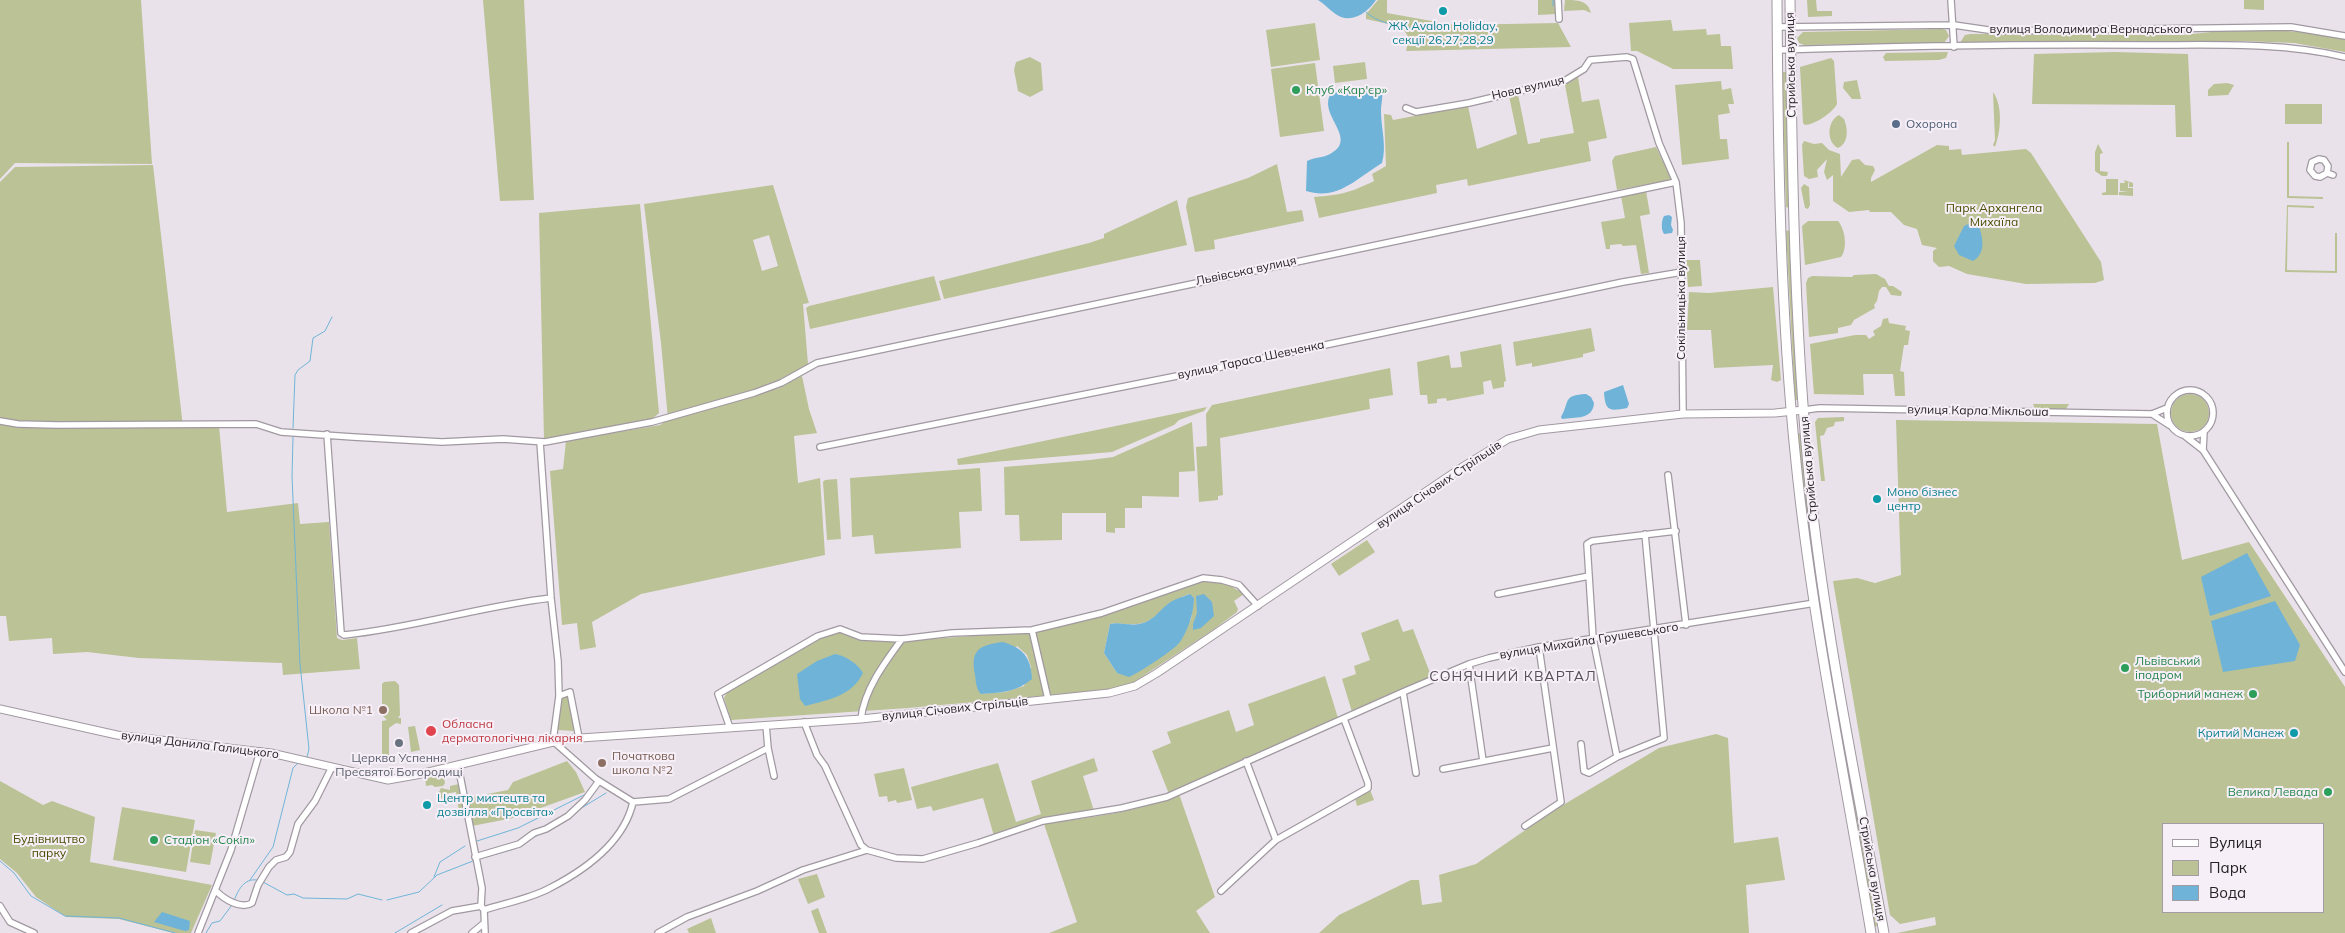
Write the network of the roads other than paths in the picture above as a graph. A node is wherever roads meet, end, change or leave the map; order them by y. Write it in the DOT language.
graph roads {
  1 [pos="1558,0"];
  2 [pos="1951,0"];
  3 [pos="1777,1"];
  4 [pos="1790,1"];
  5 [pos="1559,20"];
  6 [pos="1954,25"];
  7 [pos="1777,27"];
  8 [pos="1790,27"];
  9 [pos="2345,36"];
  10 [pos="1954,47"];
  11 [pos="1778,50"];
  12 [pos="1791,50"];
  13 [pos="2345,57"];
  14 [pos="1791,64"];
  15 [pos="1778,65"];
  16 [pos="1406,108"];
  17 [pos="1676,182"];
  18 [pos="1794,216"];
  19 [pos="1781,217"];
  20 [pos="1682,272"];
  21 [pos="2167,408"];
  22 [pos="1804,410"];
  23 [pos="1791,412"];
  24 [pos="1682,414"];
  25 [pos="2152,414"];
  26 [pos="0,421"];
  27 [pos="2169,424"];
  28 [pos="2204,432"];
  29 [pos="327,434"];
  30 [pos="2185,436"];
  31 [pos="540,442"];
  32 [pos="820,447"];
  33 [pos="2203,450"];
  34 [pos="1668,475"];
  35 [pos="1676,531"];
  36 [pos="1645,534"];
  37 [pos="1589,576"];
  38 [pos="1498,594"];
  39 [pos="551,598"];
  40 [pos="1815,603"];
  41 [pos="1258,606"];
  42 [pos="1686,626"];
  43 [pos="1032,630"];
  44 [pos="1654,630"];
  45 [pos="1593,638"];
  46 [pos="902,640"];
  47 [pos="1539,647"];
  48 [pos="1468,664"];
  49 [pos="2345,672"];
  50 [pos="1403,692"];
  51 [pos="559,696"];
  52 [pos="1048,699"];
  53 [pos="0,709"];
  54 [pos="861,719"];
  55 [pos="1344,719"];
  56 [pos="804,722"];
  57 [pos="766,725"];
  58 [pos="730,728"];
  59 [pos="579,738"];
  60 [pos="553,741"];
  61 [pos="1581,744"];
  62 [pos="768,748"];
  63 [pos="1553,748"];
  64 [pos="260,751"];
  65 [pos="1617,757"];
  66 [pos="1246,761"];
  67 [pos="1483,761"];
  68 [pos="458,765"];
  69 [pos="332,767"];
  70 [pos="1443,769"];
  71 [pos="1416,773"];
  72 [pos="774,776"];
  73 [pos="600,781"];
  74 [pos="633,802"];
  75 [pos="1525,826"];
  76 [pos="1276,840"];
  77 [pos="866,850"];
  78 [pos="475,857"];
  79 [pos="216,891"];
  80 [pos="1221,891"];
  81 [pos="0,906"];
  82 [pos="482,908"];
  83 [pos="483,924"];
  84 [pos="34,933"];
  85 [pos="198,933"];
  86 [pos="411,933"];
  87 [pos="472,933"];
  88 [pos="484,933"];
  89 [pos="658,933"];
  90 [pos="1872,933"];
  91 [pos="1884,933"];
  1 -- 5 [label="street"];
  2 -- 6 [label="street"];
  3 -- 4 [label="main road"];
  3 -- 7 [label="main road, Стрийська вулиця"];
  4 -- 8 [label="main road, Стрийська вулиця"];
  6 -- 8 [label="street, вулиця Володимира Вернадського"];
  6 -- 9 [label="street, вулиця Володимира Вернадського"];
  6 -- 10 [label="street"];
  7 -- 8 [label="street, вулиця Володимира Вернадського"];
  7 -- 11 [label="main road, Стрийська вулиця"];
  8 -- 12 [label="main road, Стрийська вулиця"];
  10 -- 12 [label="street, вулиця Володимира Вернадського"];
  10 -- 13 [label="street, вулиця Володимира Вернадського"];
  11 -- 12 [label="street, вулиця Володимира Вернадського"];
  11 -- 15 [label="main road, Стрийська вулиця"];
  12 -- 14 [label="main road, Стрийська вулиця"];
  14 -- 15 [label="main road"];
  14 -- 18 [label="main road, Стрийська вулиця"];
  15 -- 19 [label="main road, Стрийська вулиця"];
  16 -- 17 [label="street, Нова вулиця"];
  17 -- 20 [label="street, Сокільницька вулиця"];
  17 -- 31 [label="street, Львівська вулиця"];
  18 -- 19 [label="main road"];
  18 -- 22 [label="main road, Стрийська вулиця"];
  19 -- 23 [label="main road, Стрийська вулиця"];
  20 -- 24 [label="street, Сокільницька вулиця"];
  20 -- 32 [label="street, вулиця Тараса Шевченка"];
  21 -- 25 [label="street, вулиця Карла Мікльоша"];
  21 -- 27 [label="street"];
  21 -- 28 [label="street, вулиця Карла Мікльоша"];
  22 -- 23 [label="street, вулиця Січових Стрільців"];
  22 -- 25 [label="street, вулиця Карла Мікльоша"];
  22 -- 91 [label="main road, Стрийська вулиця"];
  23 -- 24 [label="street, вулиця Січових Стрільців"];
  23 -- 40 [label="main road, Стрийська вулиця"];
  24 -- 41 [label="street, вулиця Січових Стрільців"];
  25 -- 27 [label="street, вулиця Карла Мікльоша"];
  26 -- 29 [label="street, Львівська вулиця"];
  27 -- 30 [label="street, вулиця Карла Мікльоша"];
  28 -- 30 [label="street"];
  28 -- 33 [label="street, вулиця Карла Мікльоша"];
  29 -- 31 [label="street, Львівська вулиця"];
  29 -- 39 [label="street"];
  30 -- 33 [label="street, вулиця Карла Мікльоша"];
  31 -- 39 [label="street"];
  33 -- 49 [label="street, вулиця Карла Мікльоша"];
  34 -- 35 [label="street"];
  35 -- 36 [label="street"];
  35 -- 42 [label="street"];
  36 -- 37 [label="street"];
  36 -- 44 [label="street"];
  37 -- 38 [label="street"];
  37 -- 45 [label="street"];
  39 -- 51 [label="street"];
  40 -- 42 [label="street, вулиця Михайла Грушевського"];
  40 -- 90 [label="main road, Стрийська вулиця"];
  41 -- 43 [label="street"];
  41 -- 52 [label="street, вулиця Січових Стрільців"];
  42 -- 44 [label="street, вулиця Михайла Грушевського"];
  43 -- 46 [label="street"];
  43 -- 52 [label="street"];
  44 -- 45 [label="street, вулиця Михайла Грушевського"];
  44 -- 65 [label="street"];
  45 -- 47 [label="street, вулиця Михайла Грушевського"];
  45 -- 65 [label="street"];
  46 -- 54 [label="street"];
  46 -- 58 [label="street"];
  47 -- 48 [label="street, вулиця Михайла Грушевського"];
  47 -- 63 [label="street"];
  48 -- 50 [label="street, вулиця Михайла Грушевського"];
  48 -- 67 [label="street"];
  50 -- 55 [label="street, вулиця Михайла Грушевського"];
  50 -- 71 [label="street"];
  51 -- 59 [label="street"];
  51 -- 60 [label="street"];
  52 -- 54 [label="street, вулиця Січових Стрільців"];
  53 -- 64 [label="street, вулиця Данила Галицького"];
  54 -- 56 [label="street, вулиця Січових Стрільців"];
  55 -- 66 [label="street, вулиця Михайла Грушевського"];
  55 -- 76 [label="street"];
  56 -- 57 [label="street, вулиця Січових Стрільців"];
  56 -- 77 [label="street"];
  57 -- 58 [label="street, вулиця Січових Стрільців"];
  57 -- 62 [label="street"];
  58 -- 59 [label="street, вулиця Січових Стрільців"];
  59 -- 60 [label="street, вулиця Січових Стрільців"];
  60 -- 68 [label="street, вулиця Січових Стрільців"];
  60 -- 73 [label="street"];
  61 -- 65 [label="street"];
  62 -- 72 [label="street"];
  62 -- 74 [label="street"];
  63 -- 67 [label="street"];
  63 -- 75 [label="street"];
  64 -- 69 [label="street, вулиця Данила Галицького"];
  64 -- 79 [label="street"];
  66 -- 76 [label="street"];
  66 -- 77 [label="street, вулиця Михайла Грушевського"];
  67 -- 70 [label="street"];
  68 -- 69 [label="street, вулиця Данила Галицького"];
  68 -- 78 [label="street"];
  69 -- 79 [label="street"];
  73 -- 74 [label="street"];
  73 -- 78 [label="street"];
  74 -- 82 [label="street"];
  76 -- 80 [label="street"];
  77 -- 89 [label="street"];
  78 -- 82 [label="street"];
  79 -- 85 [label="street"];
  81 -- 84 [label="street"];
  82 -- 83 [label="street"];
  82 -- 86 [label="street"];
  83 -- 87 [label="street"];
  83 -- 88 [label="street"];
}
